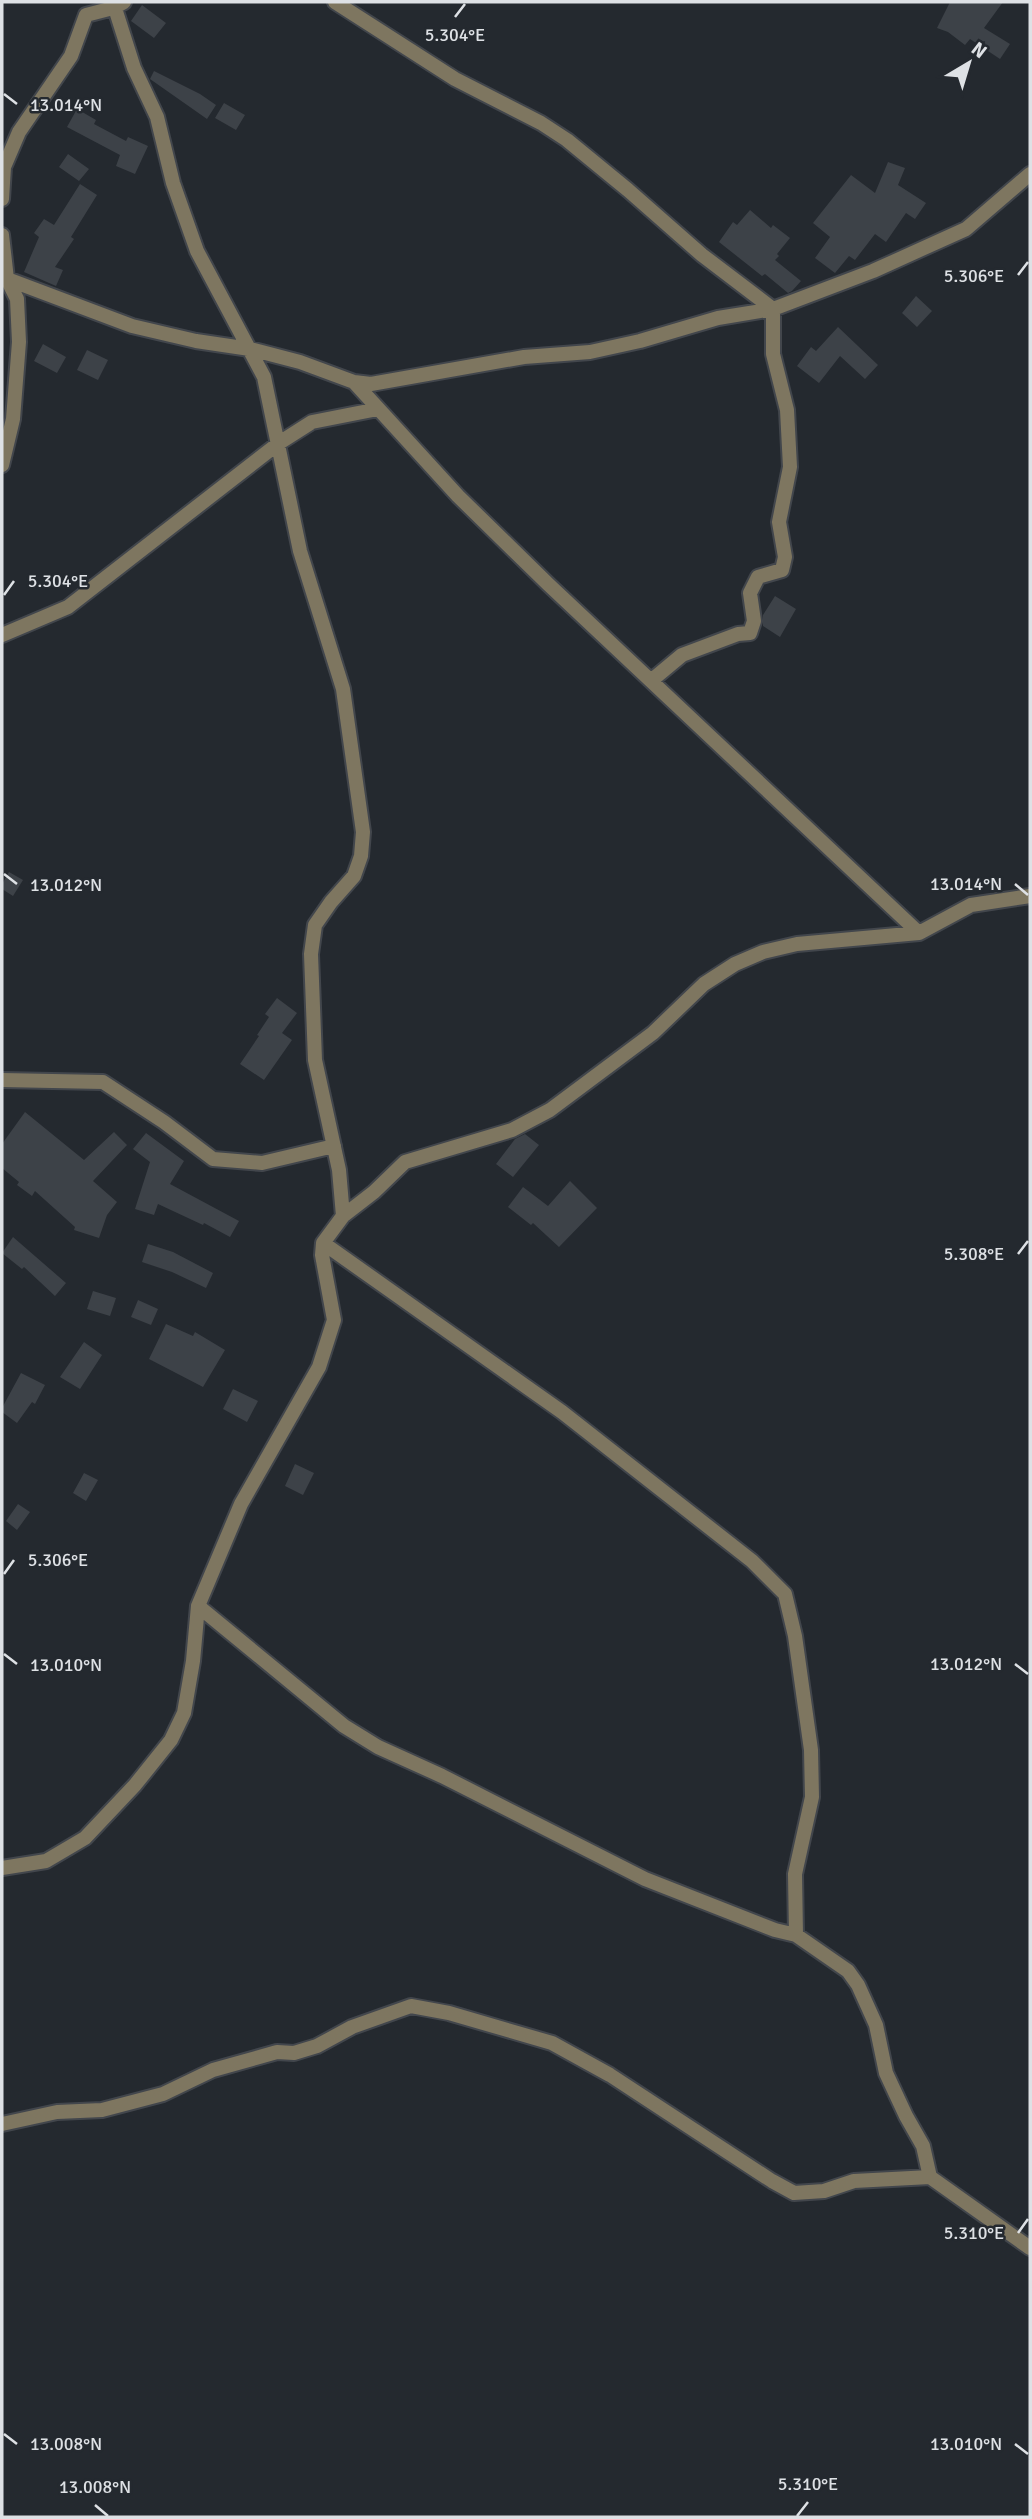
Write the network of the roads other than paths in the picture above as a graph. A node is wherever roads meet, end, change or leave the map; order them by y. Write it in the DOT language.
graph roads {
  1 [pos="335,2"];
  2 [pos="117,4"];
  3 [pos="1030,174"];
  4 [pos="2,199"];
  5 [pos="2,235"];
  6 [pos="4,278"];
  7 [pos="773,309"];
  8 [pos="250,349"];
  9 [pos="354,382"];
  10 [pos="379,409"];
  11 [pos="279,443"];
  12 [pos="2,465"];
  13 [pos="2,635"];
  14 [pos="652,680"];
  15 [pos="1030,896"];
  16 [pos="919,933"];
  17 [pos="2,1080"];
  18 [pos="334,1146"];
  19 [pos="343,1216"];
  20 [pos="323,1242"];
  21 [pos="198,1606"];
  22 [pos="2,1868"];
  23 [pos="796,1936"];
  24 [pos="2,2124"];
  25 [pos="930,2178"];
  26 [pos="1030,2248"];
  1 -- 7 [label="street"];
  2 -- 4 [label="street"];
  2 -- 8 [label="street"];
  3 -- 7 [label="street"];
  5 -- 6 [label="street"];
  6 -- 8 [label="street"];
  6 -- 12 [label="street"];
  7 -- 9 [label="street"];
  7 -- 14 [label="street"];
  8 -- 9 [label="street"];
  8 -- 11 [label="street"];
  9 -- 10 [label="street"];
  10 -- 11 [label="street"];
  10 -- 14 [label="street"];
  11 -- 13 [label="street"];
  11 -- 18 [label="street"];
  14 -- 16 [label="street"];
  15 -- 16 [label="street"];
  16 -- 19 [label="street"];
  17 -- 18 [label="street"];
  18 -- 19 [label="street"];
  19 -- 20 [label="street"];
  20 -- 21 [label="street"];
  20 -- 23 [label="street"];
  21 -- 22 [label="street"];
  21 -- 23 [label="street"];
  23 -- 25 [label="street"];
  24 -- 25 [label="street"];
  25 -- 26 [label="street"];
}
